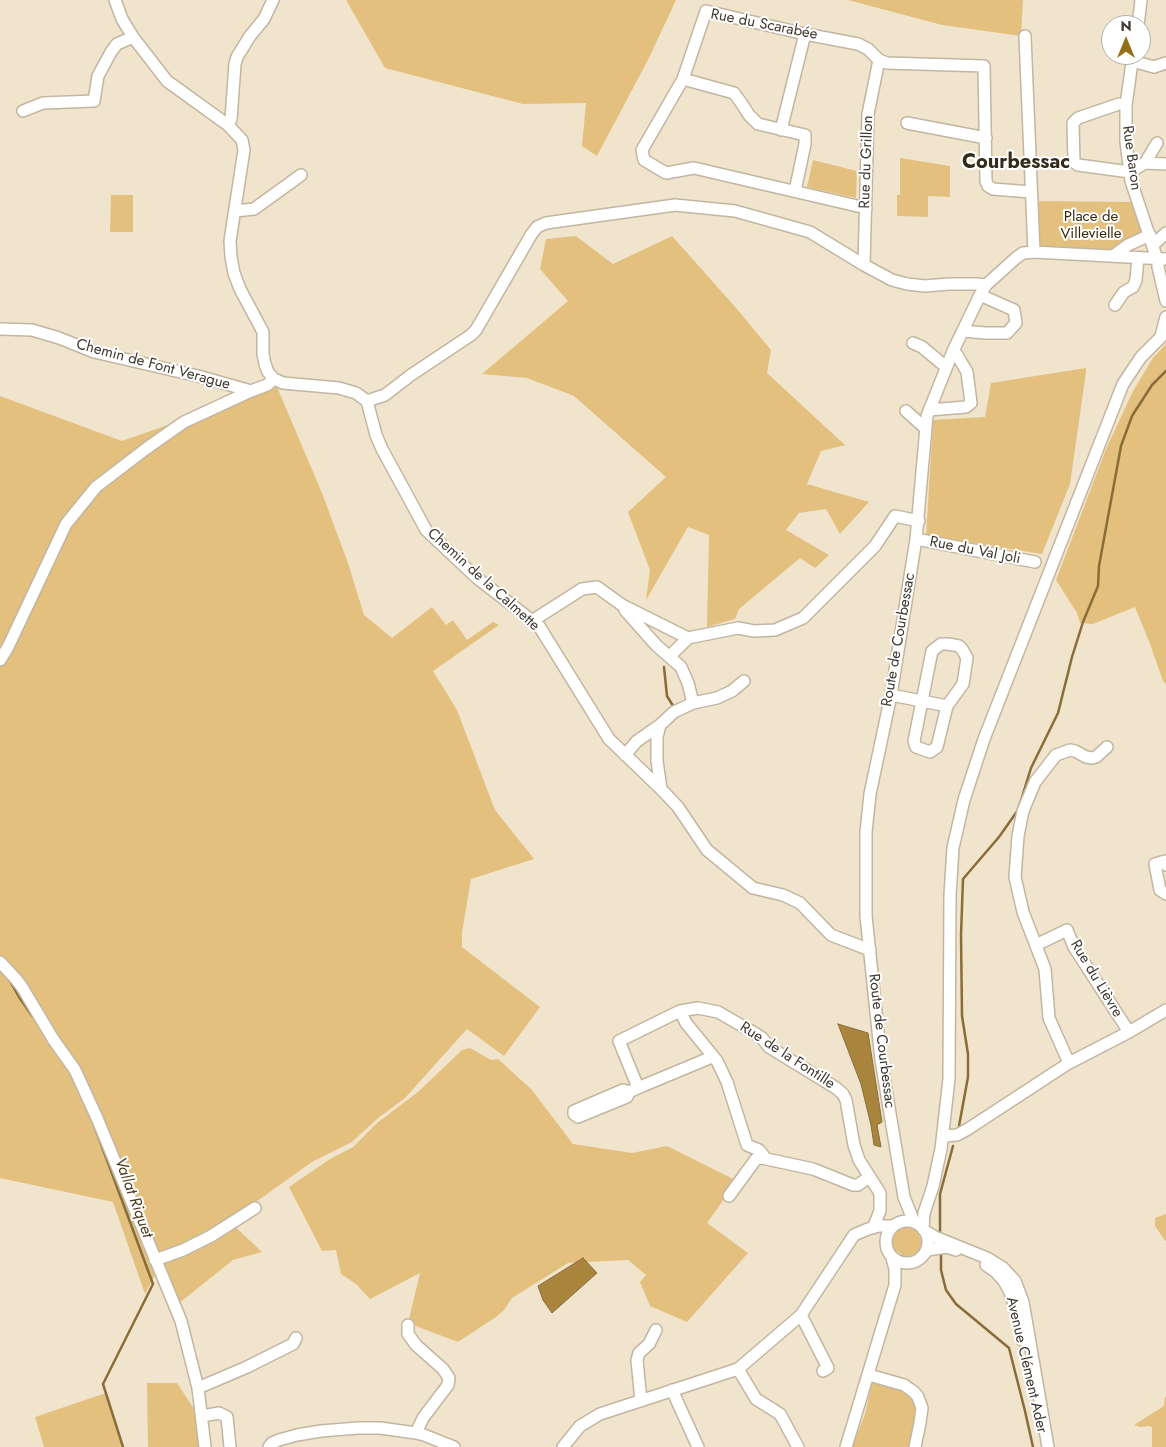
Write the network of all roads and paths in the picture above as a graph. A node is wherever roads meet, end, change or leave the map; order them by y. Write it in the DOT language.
graph roads {
  1 [pos="115,0"];
  2 [pos="273,0"];
  3 [pos="1141,0"];
  4 [pos="1139,15"];
  5 [pos="805,34"];
  6 [pos="1025,36"];
  7 [pos="133,37"];
  8 [pos="879,60"];
  9 [pos="1166,63"];
  10 [pos="1132,65"];
  11 [pos="1149,65"];
  12 [pos="683,79"];
  13 [pos="1126,105"];
  14 [pos="22,111"];
  15 [pos="907,123"];
  16 [pos="228,125"];
  17 [pos="781,130"];
  18 [pos="986,138"];
  19 [pos="1157,143"];
  20 [pos="1145,163"];
  21 [pos="1166,164"];
  22 [pos="1130,172"];
  23 [pos="301,175"];
  24 [pos="795,191"];
  25 [pos="1031,192"];
  26 [pos="866,208"];
  27 [pos="235,211"];
  28 [pos="1166,233"];
  29 [pos="1151,240"];
  30 [pos="1034,252"];
  31 [pos="1113,256"];
  32 [pos="1138,258"];
  33 [pos="1160,260"];
  34 [pos="864,265"];
  35 [pos="1166,271"];
  36 [pos="983,290"];
  37 [pos="1166,301"];
  38 [pos="1115,305"];
  39 [pos="1166,317"];
  40 [pos="0,329"];
  41 [pos="963,331"];
  42 [pos="1164,334"];
  43 [pos="913,343"];
  44 [pos="953,351"];
  45 [pos="946,367"];
  46 [pos="274,379"];
  47 [pos="251,391"];
  48 [pos="367,401"];
  49 [pos="929,410"];
  50 [pos="906,411"];
  51 [pos="925,428"];
  52 [pos="919,521"];
  53 [pos="916,539"];
  54 [pos="1035,562"];
  55 [pos="622,606"];
  56 [pos="532,621"];
  57 [pos="688,638"];
  58 [pos="670,656"];
  59 [pos="0,660"];
  60 [pos="744,681"];
  61 [pos="891,695"];
  62 [pos="922,701"];
  63 [pos="693,703"];
  64 [pos="946,706"];
  65 [pos="660,725"];
  66 [pos="1107,748"];
  67 [pos="625,755"];
  68 [pos="661,789"];
  69 [pos="1166,865"];
  70 [pos="1166,894"];
  71 [pos="1036,945"];
  72 [pos="870,950"];
  73 [pos="0,962"];
  74 [pos="1166,1010"];
  75 [pos="680,1011"];
  76 [pos="1129,1032"];
  77 [pos="712,1057"];
  78 [pos="1069,1063"];
  79 [pos="943,1136"];
  80 [pos="762,1158"];
  81 [pos="869,1177"];
  82 [pos="729,1196"];
  83 [pos="904,1197"];
  84 [pos="255,1208"];
  85 [pos="895,1225"];
  86 [pos="919,1226"];
  87 [pos="873,1228"];
  88 [pos="885,1245"];
  89 [pos="927,1250"];
  90 [pos="892,1258"];
  91 [pos="155,1260"];
  92 [pos="912,1263"];
  93 [pos="895,1285"];
  94 [pos="801,1315"];
  95 [pos="408,1325"];
  96 [pos="656,1330"];
  97 [pos="295,1341"];
  98 [pos="738,1369"];
  99 [pos="823,1370"];
  100 [pos="869,1375"];
  101 [pos="198,1388"];
  102 [pos="672,1390"];
  103 [pos="640,1400"];
  104 [pos="202,1416"];
  105 [pos="416,1433"];
  106 [pos="227,1443"];
  107 [pos="205,1447"];
  108 [pos="269,1447"];
  109 [pos="454,1447"];
  110 [pos="563,1447"];
  111 [pos="698,1447"];
  112 [pos="798,1447"];
  113 [pos="846,1447"];
  114 [pos="915,1447"];
  115 [pos="1046,1447"];
  1 -- 7 [label="street"];
  2 -- 16 [label="street"];
  3 -- 4 [label="street"];
  5 -- 8 [label="street, Rue du Scarabée"];
  5 -- 12 [label="street, Rue du Scarabée"];
  5 -- 17 [label="street"];
  6 -- 25 [label="street"];
  7 -- 14 [label="street"];
  7 -- 16 [label="street"];
  8 -- 18 [label="street, Rue du Scarabée"];
  8 -- 26 [label="street, Rue du Grillon"];
  9 -- 11 [label="street"];
  10 -- 13 [label="street, Rue Baron"];
  12 -- 17 [label="street"];
  12 -- 24 [label="street, Rue du Scarabée"];
  13 -- 22 [label="street, Rue Baron"];
  13 -- 22 [label="street"];
  15 -- 18 [label="street"];
  16 -- 27 [label="street"];
  17 -- 24 [label="street"];
  18 -- 25 [label="street, Rue du Scarabée"];
  19 -- 20 [label="street"];
  20 -- 21 [label="street"];
  20 -- 22 [label="street"];
  22 -- 29 [label="street, Rue Baron"];
  23 -- 27 [label="street"];
  24 -- 26 [label="street, Rue du Scarabée"];
  25 -- 30 [label="street"];
  26 -- 34 [label="street, Rue du Grillon"];
  27 -- 46 [label="street"];
  28 -- 29 [label="street"];
  29 -- 31 [label="street"];
  29 -- 33 [label="street, Rue Baron"];
  30 -- 31 [label="street, Route de Courbessac"];
  30 -- 36 [label="street, Route de Courbessac"];
  31 -- 32 [label="street, Route de Courbessac"];
  32 -- 33 [label="street, Route de Courbessac"];
  32 -- 38 [label="street"];
  33 -- 35 [label="street"];
  33 -- 37 [label="street, Rue Baron"];
  34 -- 36 [label="street"];
  34 -- 48 [label="street"];
  36 -- 41 [label="street, Route de Courbessac"];
  36 -- 41 [label="street"];
  39 -- 42 [label="street"];
  40 -- 47 [label="street, Chemin de Font Verague"];
  41 -- 44 [label="street, Route de Courbessac"];
  42 -- 79 [label="street"];
  43 -- 45 [label="street"];
  44 -- 45 [label="street, Route de Courbessac"];
  44 -- 49 [label="street"];
  45 -- 49 [label="street, Route de Courbessac"];
  46 -- 47 [label="street, Chemin de Font Verague"];
  46 -- 48 [label="street"];
  47 -- 59 [label="street"];
  48 -- 56 [label="street, Chemin de la Calmette"];
  49 -- 51 [label="street, Route de Courbessac"];
  50 -- 51 [label="street"];
  51 -- 52 [label="street, Route de Courbessac"];
  52 -- 53 [label="street, Route de Courbessac"];
  52 -- 57 [label="street"];
  53 -- 54 [label="street, Rue du Val Joli"];
  53 -- 61 [label="street, Route de Courbessac"];
  55 -- 56 [label="street"];
  55 -- 57 [label="street"];
  55 -- 58 [label="street"];
  56 -- 67 [label="street, Chemin de la Calmette"];
  57 -- 58 [label="street"];
  58 -- 63 [label="street"];
  60 -- 63 [label="street"];
  61 -- 62 [label="street"];
  61 -- 72 [label="street, Route de Courbessac"];
  62 -- 64 [label="street"];
  62 -- 64 [label="street"];
  62 -- 64 [label="street"];
  63 -- 65 [label="street"];
  65 -- 67 [label="street"];
  65 -- 68 [label="street"];
  66 -- 71 [label="street"];
  67 -- 68 [label="street, Chemin de la Calmette"];
  68 -- 72 [label="street, Chemin de la Calmette"];
  69 -- 70 [label="street"];
  71 -- 76 [label="street, Rue du Lièvre"];
  71 -- 78 [label="street"];
  72 -- 83 [label="street, Route de Courbessac"];
  73 -- 91 [label="street"];
  74 -- 76 [label="street"];
  75 -- 77 [label="street"];
  75 -- 77 [label="street, Rue de la Fontille"];
  75 -- 81 [label="street, Rue de la Fontille"];
  76 -- 78 [label="street"];
  77 -- 80 [label="street"];
  78 -- 79 [label="street"];
  79 -- 86 [label="street"];
  80 -- 81 [label="street"];
  80 -- 82 [label="street"];
  81 -- 87 [label="street, Rue de la Fontille"];
  83 -- 85 [label="street, Route de Courbessac"];
  83 -- 86 [label="street, Route de Courbessac"];
  84 -- 91 [label="street"];
  85 -- 86 [label="street"];
  85 -- 87 [label="street"];
  85 -- 88 [label="street"];
  86 -- 89 [label="street"];
  86 -- 115 [label="street, Avenue Clément Ader"];
  87 -- 88 [label="street"];
  87 -- 94 [label="street"];
  88 -- 90 [label="street"];
  89 -- 92 [label="street"];
  89 -- 115 [label="street, Avenue Clément Ader"];
  90 -- 92 [label="street"];
  90 -- 93 [label="street"];
  91 -- 101 [label="street"];
  92 -- 93 [label="street"];
  93 -- 100 [label="street"];
  94 -- 98 [label="street"];
  94 -- 99 [label="street"];
  95 -- 105 [label="street"];
  96 -- 103 [label="street"];
  97 -- 101 [label="street"];
  98 -- 102 [label="street"];
  98 -- 112 [label="street"];
  100 -- 113 [label="street"];
  100 -- 114 [label="street"];
  101 -- 104 [label="street"];
  102 -- 103 [label="street"];
  102 -- 111 [label="street"];
  103 -- 110 [label="street"];
  104 -- 106 [label="street"];
  104 -- 107 [label="street"];
  105 -- 108 [label="street"];
  105 -- 109 [label="street"];
}
